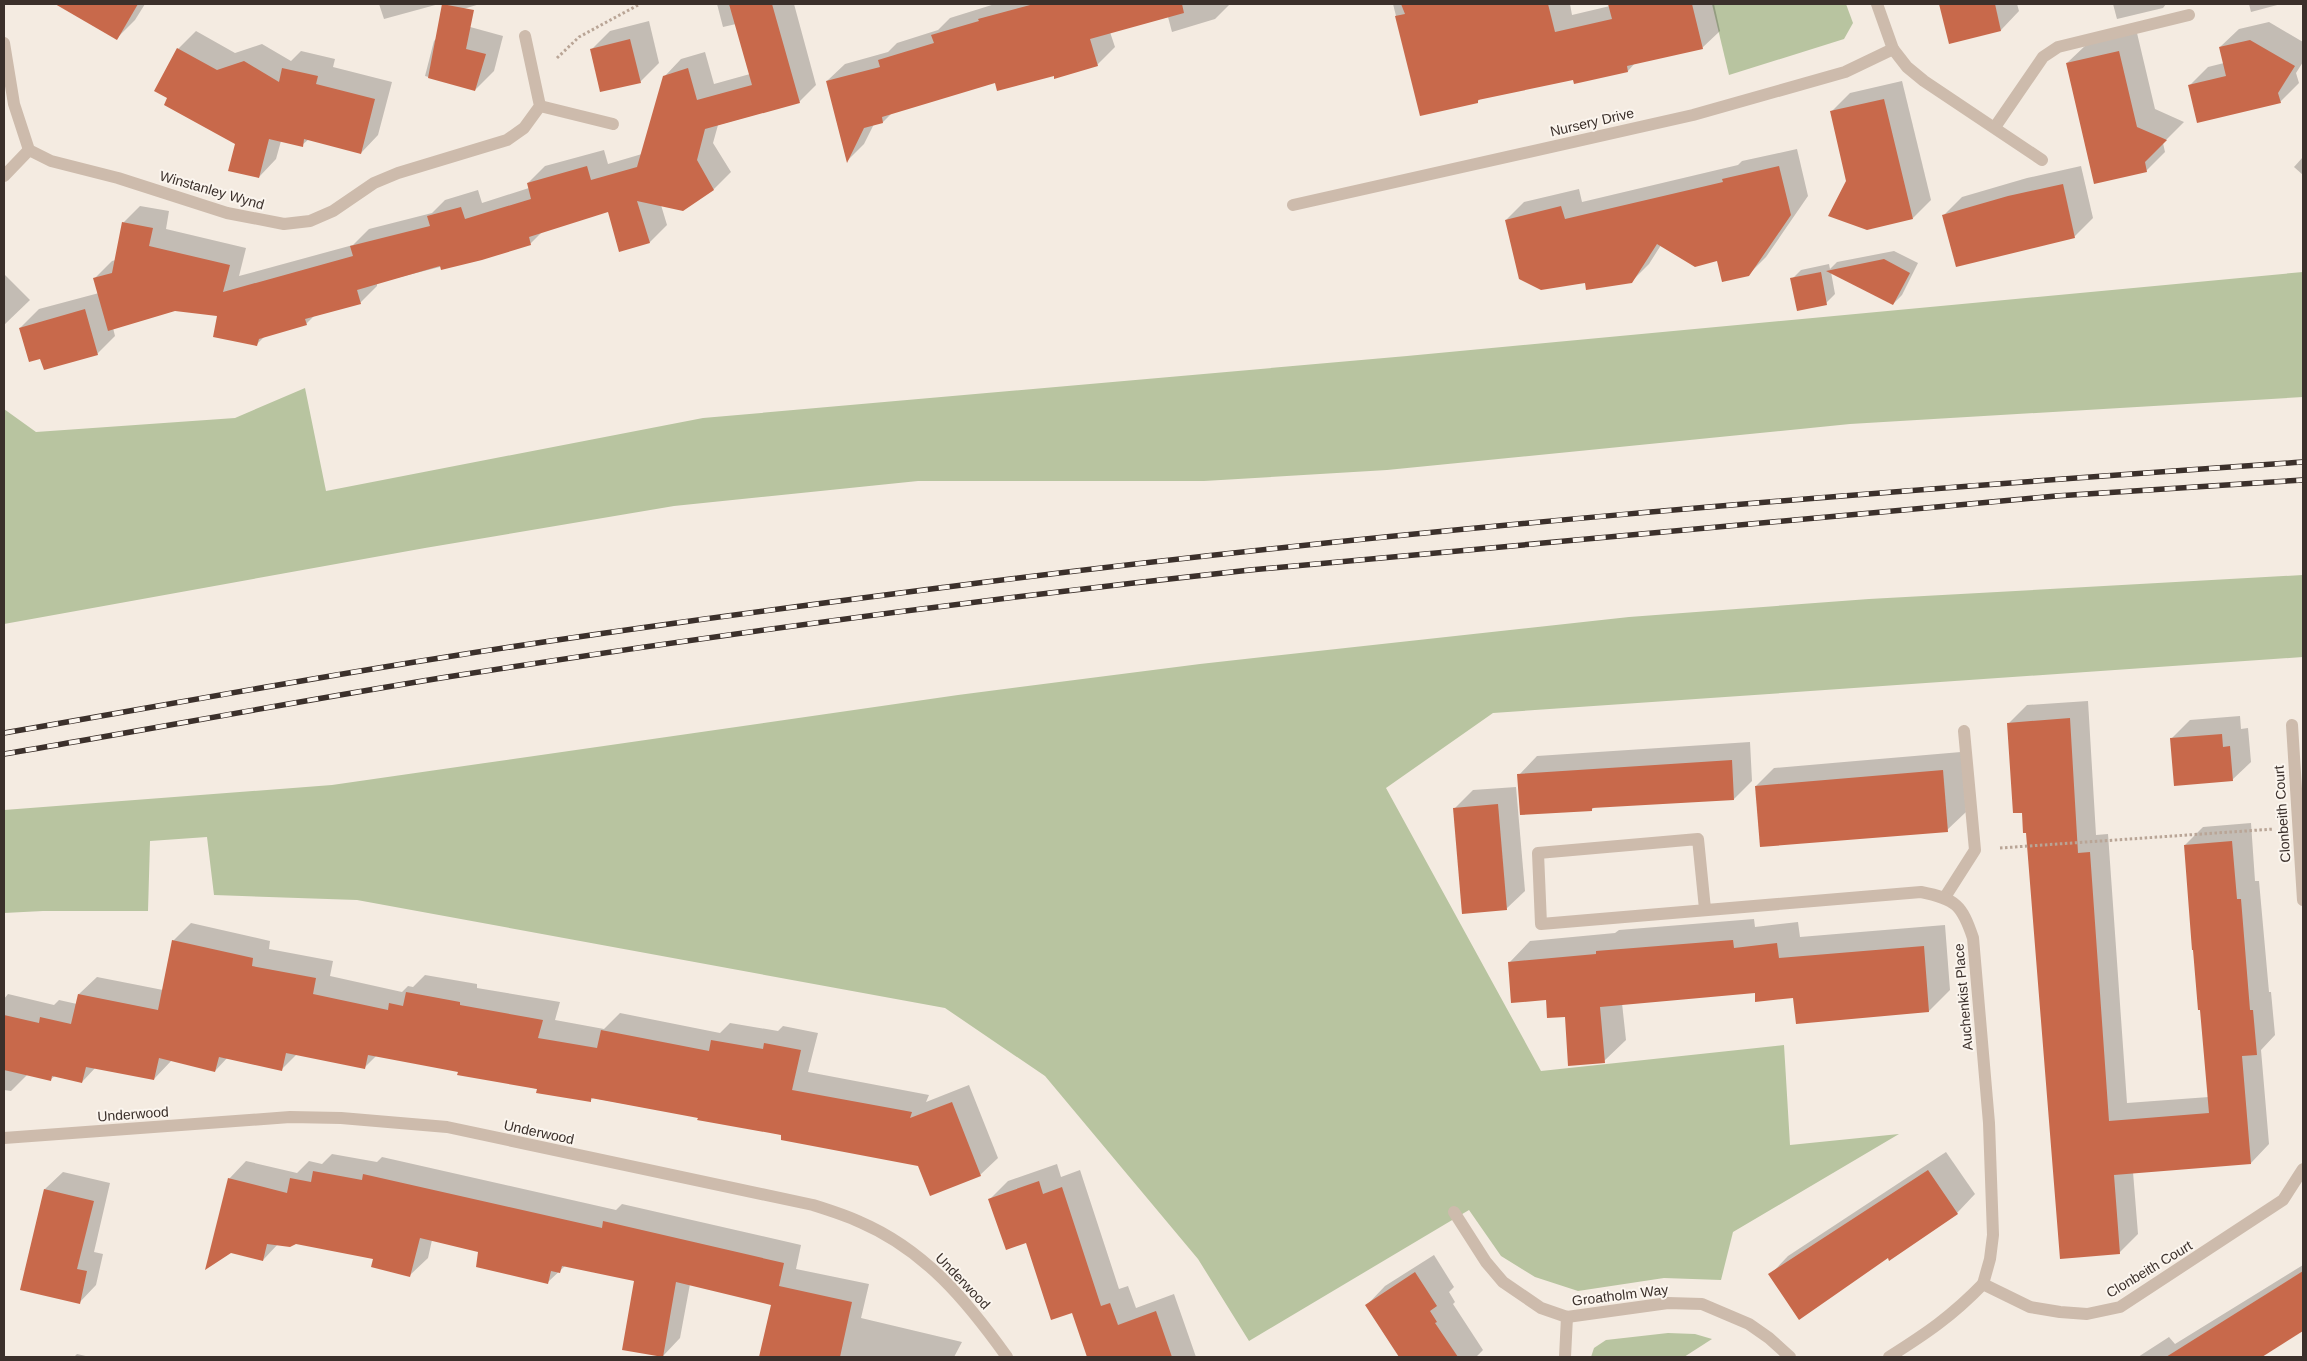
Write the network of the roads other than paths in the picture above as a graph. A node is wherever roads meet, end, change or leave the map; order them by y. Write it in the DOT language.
graph roads {
  1 [pos="1877,4"];
  2 [pos="2189,15"];
  3 [pos="525,36"];
  4 [pos="4,43"];
  5 [pos="1893,49"];
  6 [pos="540,106"];
  7 [pos="613,124"];
  8 [pos="1995,128"];
  9 [pos="29,150"];
  10 [pos="2042,160"];
  11 [pos="4,176"];
  12 [pos="1292,205"];
  13 [pos="2292,726"];
  14 [pos="1964,731"];
  15 [pos="1945,897"];
  16 [pos="2303,900"];
  17 [pos="1705,910"];
  18 [pos="4,1138"];
  19 [pos="2303,1169"];
  20 [pos="1454,1212"];
  21 [pos="1983,1284"];
  22 [pos="1567,1317"];
  23 [pos="1007,1357"];
  24 [pos="1565,1357"];
  25 [pos="1790,1357"];
  26 [pos="1889,1357"];
  1 -- 5 [label="street"];
  2 -- 8 [label="street"];
  3 -- 6 [label="street"];
  4 -- 9 [label="street"];
  5 -- 8 [label="street"];
  5 -- 12 [label="street, Nursery Drive"];
  6 -- 7 [label="street"];
  6 -- 9 [label="street, Winstanley Wynd"];
  8 -- 10 [label="street"];
  9 -- 11 [label="street"];
  13 -- 16 [label="street, Clonbeith Court"];
  14 -- 15 [label="street"];
  15 -- 17 [label="street"];
  15 -- 21 [label="street, Auchenkist Place"];
  17 -- 17 [label="street"];
  18 -- 23 [label="street, Underwood"];
  19 -- 21 [label="street, Clonbeith Court"];
  20 -- 22 [label="street, Groatholm Way"];
  21 -- 26 [label="street"];
  22 -- 24 [label="street"];
  22 -- 25 [label="street, Groatholm Way"];
}
